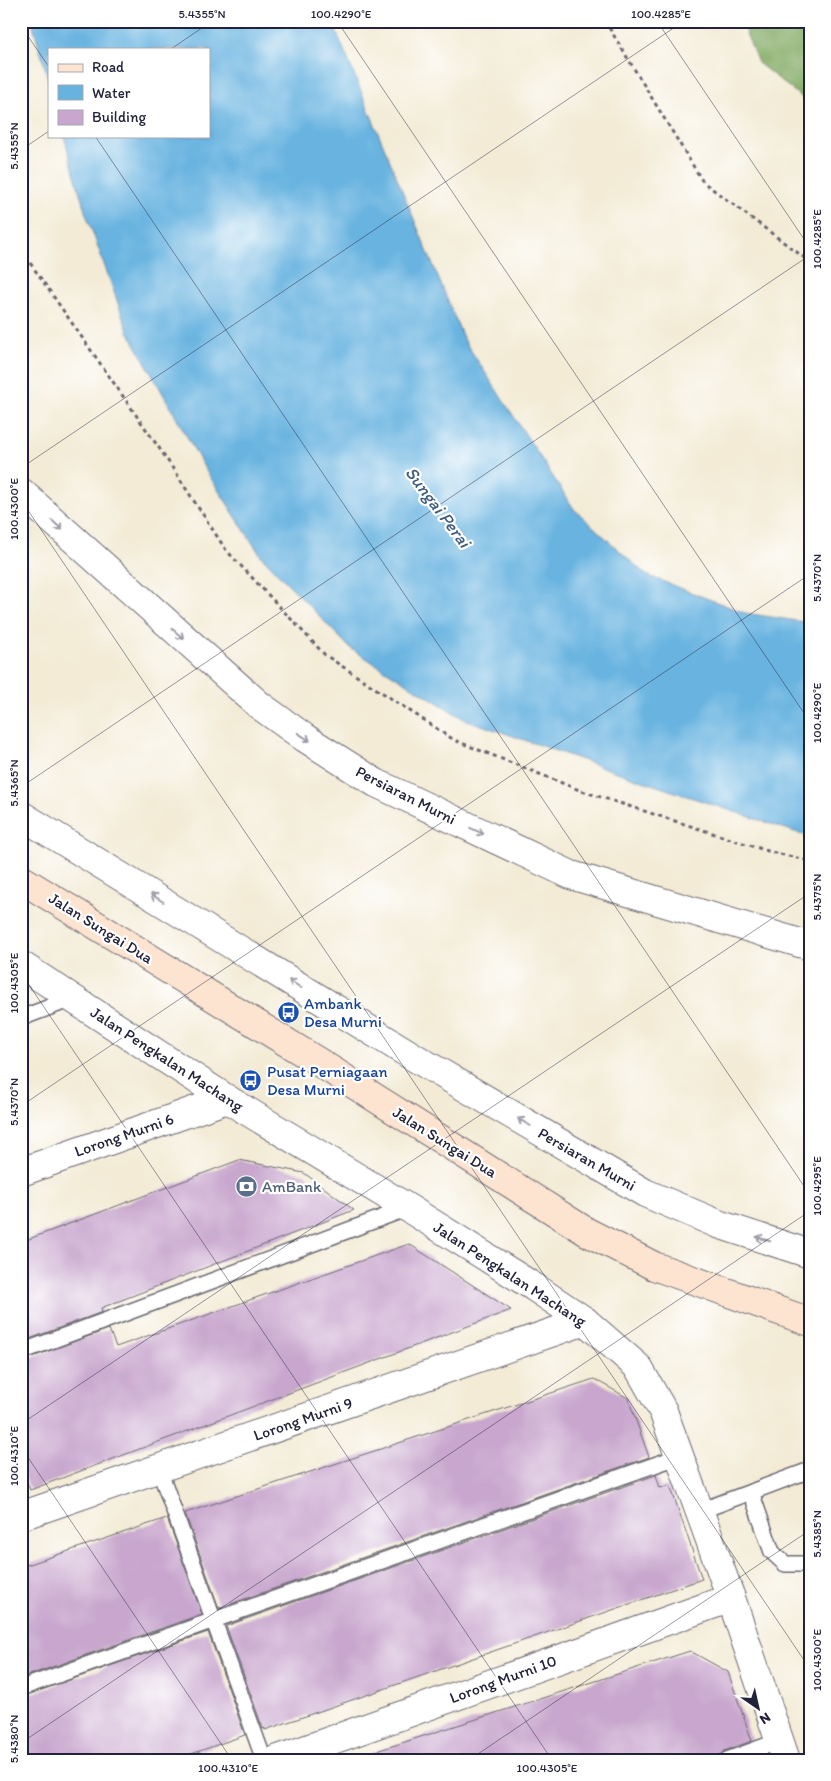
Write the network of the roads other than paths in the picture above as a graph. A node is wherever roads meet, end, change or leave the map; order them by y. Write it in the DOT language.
graph roads {
  1 [pos="21,492"];
  2 [pos="21,814"];
  3 [pos="21,879"];
  4 [pos="810,946"];
  5 [pos="21,965"];
  6 [pos="74,998"];
  7 [pos="21,1018"];
  8 [pos="227,1099"];
  9 [pos="21,1172"];
  10 [pos="408,1208"];
  11 [pos="810,1254"];
  12 [pos="585,1321"];
  13 [pos="810,1322"];
  14 [pos="21,1352"];
  15 [pos="680,1456"];
  16 [pos="159,1468"];
  17 [pos="810,1470"];
  18 [pos="752,1492"];
  19 [pos="700,1510"];
  20 [pos="21,1516"];
  21 [pos="810,1564"];
  22 [pos="731,1598"];
  23 [pos="214,1622"];
  24 [pos="21,1688"];
  25 [pos="782,1751"];
  26 [pos="264,1760"];
  27 [pos="276,1760"];
  28 [pos="727,1760"];
  1 -- 4 [label="street, Persiaran Murni, one-way"];
  11 -- 2 [label="street, Persiaran Murni, one-way"];
  3 -- 13 [label="main road, Jalan Sungai Dua"];
  5 -- 6 [label="street, Jalan Pengkalan Machang"];
  6 -- 7 [label="lane"];
  6 -- 8 [label="street, Jalan Pengkalan Machang"];
  8 -- 9 [label="street, Lorong Murni 6"];
  8 -- 10 [label="street, Jalan Pengkalan Machang"];
  10 -- 12 [label="street, Jalan Pengkalan Machang"];
  10 -- 14 [label="lane"];
  12 -- 15 [label="street, Jalan Pengkalan Machang"];
  12 -- 16 [label="street, Lorong Murni 9"];
  15 -- 19 [label="street, Jalan Pengkalan Machang"];
  15 -- 23 [label="lane"];
  16 -- 20 [label="street, Lorong Murni 9"];
  16 -- 23 [label="lane"];
  17 -- 18 [label="lane"];
  18 -- 19 [label="lane"];
  18 -- 21 [label="lane"];
  19 -- 22 [label="street, Jalan Pengkalan Machang"];
  22 -- 25 [label="street, Jalan Pengkalan Machang"];
  22 -- 27 [label="street, Lorong Murni 10"];
  23 -- 24 [label="lane"];
  23 -- 26 [label="lane"];
  25 -- 28 [label="lane"];
}
